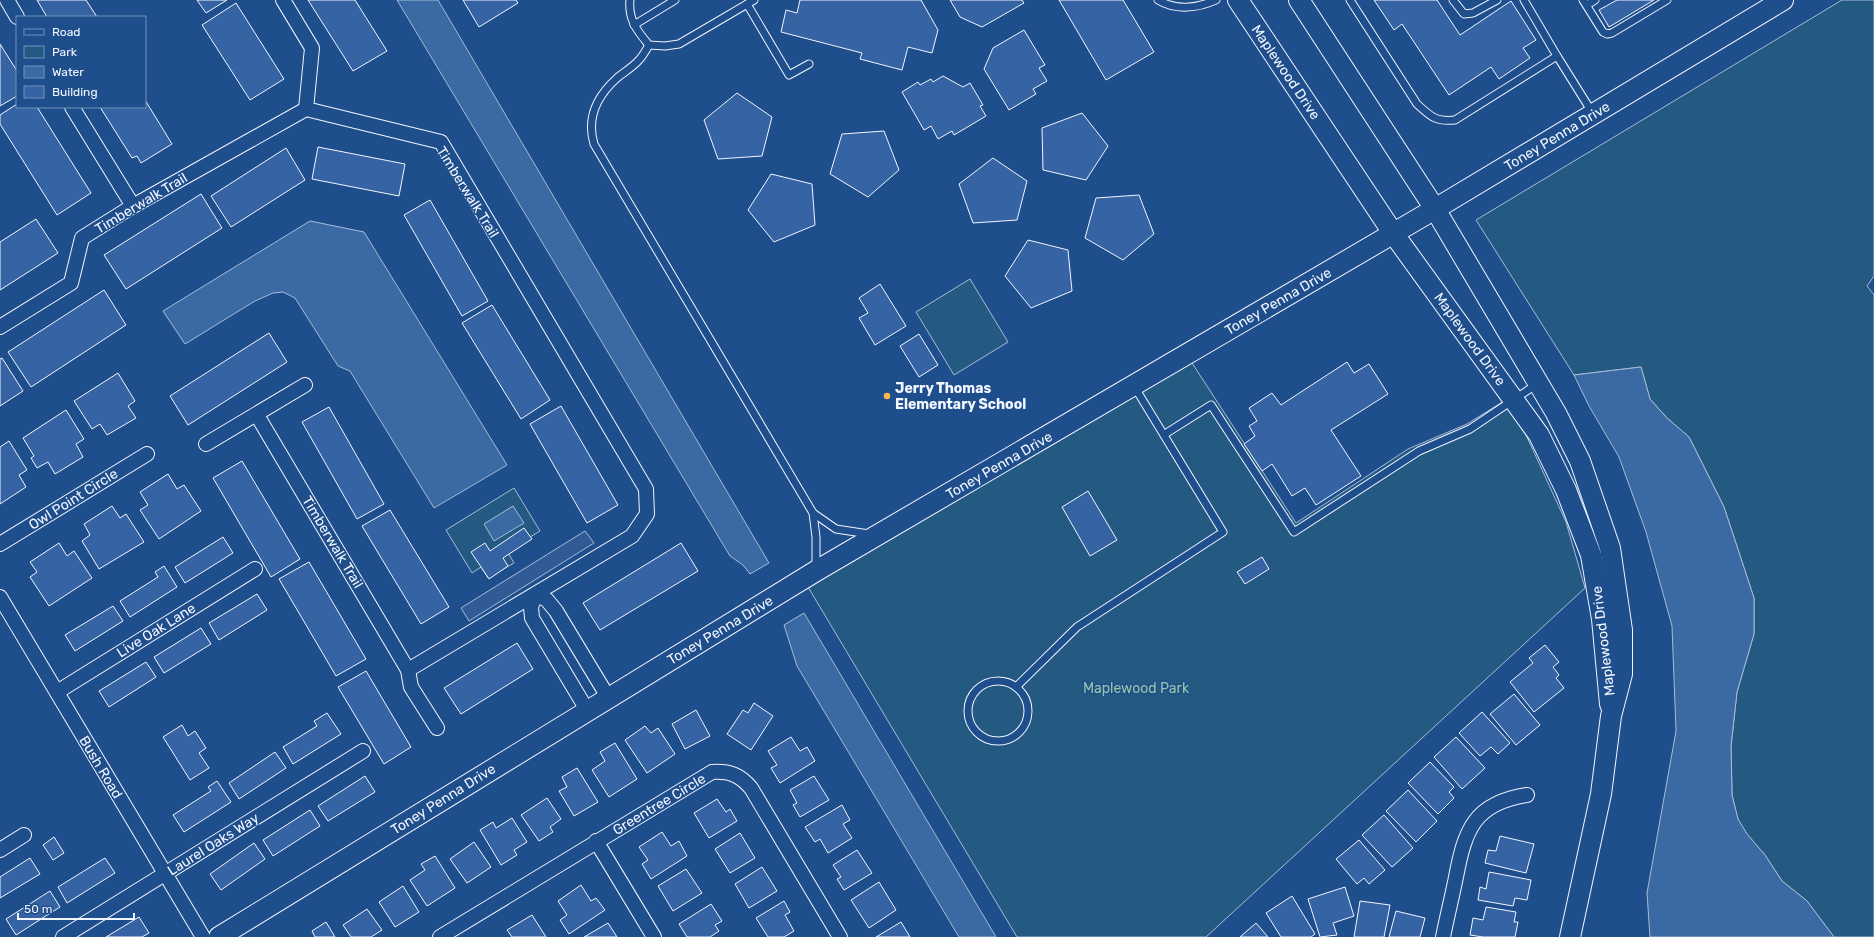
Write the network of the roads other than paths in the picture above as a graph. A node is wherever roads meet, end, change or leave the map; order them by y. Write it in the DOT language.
graph roads {
  1 [pos="7,0"];
  2 [pos="283,0"];
  3 [pos="630,0"];
  4 [pos="676,0"];
  5 [pos="1158,0"];
  6 [pos="1216,0"];
  7 [pos="1238,0"];
  8 [pos="1299,0"];
  9 [pos="1350,0"];
  10 [pos="1453,0"];
  11 [pos="1497,0"];
  12 [pos="1524,0"];
  13 [pos="1595,0"];
  14 [pos="1667,0"];
  15 [pos="1783,0"];
  16 [pos="750,2"];
  17 [pos="1585,3"];
  18 [pos="16,16"];
  19 [pos="634,25"];
  20 [pos="649,45"];
  21 [pos="1557,56"];
  22 [pos="809,64"];
  23 [pos="73,108"];
  24 [pos="306,109"];
  25 [pos="1593,114"];
  26 [pos="132,206"];
  27 [pos="1435,209"];
  28 [pos="1393,233"];
  29 [pos="0,327"];
  30 [pos="1538,383"];
  31 [pos="305,385"];
  32 [pos="1134,385"];
  33 [pos="1514,400"];
  34 [pos="257,414"];
  35 [pos="1165,434"];
  36 [pos="206,444"];
  37 [pos="147,454"];
  38 [pos="813,513"];
  39 [pos="878,535"];
  40 [pos="0,544"];
  41 [pos="255,569"];
  42 [pos="816,571"];
  43 [pos="536,594"];
  44 [pos="0,598"];
  45 [pos="408,670"];
  46 [pos="1016,688"];
  47 [pos="56,692"];
  48 [pos="608,697"];
  49 [pos="587,710"];
  50 [pos="1611,716"];
  51 [pos="437,728"];
  52 [pos="363,751"];
  53 [pos="1527,796"];
  54 [pos="24,836"];
  55 [pos="596,841"];
  56 [pos="0,850"];
  57 [pos="165,874"];
  58 [pos="63,937"];
  59 [pos="203,937"];
  60 [pos="219,937"];
  61 [pos="440,937"];
  62 [pos="654,937"];
  63 [pos="840,937"];
  64 [pos="1443,937"];
  65 [pos="1570,937"];
  1 -- 18 [label="street"];
  2 -- 24 [label="street"];
  3 -- 19 [label="lane"];
  4 -- 19 [label="lane"];
  5 -- 6 [label="lane"];
  7 -- 28 [label="street, Maplewood Drive"];
  8 -- 27 [label="street, Maplewood Drive"];
  9 -- 21 [label="lane"];
  10 -- 11 [label="lane"];
  12 -- 21 [label="lane"];
  13 -- 17 [label="lane"];
  14 -- 17 [label="lane"];
  15 -- 25 [label="street, Toney Penna Drive"];
  16 -- 20 [label="lane"];
  16 -- 22 [label="lane"];
  19 -- 20 [label="lane"];
  20 -- 38 [label="lane"];
  21 -- 25 [label="lane"];
  23 -- 26 [label="street"];
  24 -- 26 [label="street, Timberwalk Trail"];
  24 -- 43 [label="street, Timberwalk Trail"];
  25 -- 27 [label="street, Toney Penna Drive"];
  26 -- 29 [label="street, Timberwalk Trail"];
  27 -- 28 [label="street, Toney Penna Drive"];
  27 -- 30 [label="street, Maplewood Drive"];
  28 -- 32 [label="street, Toney Penna Drive"];
  28 -- 33 [label="street, Maplewood Drive"];
  30 -- 33 [label="lane"];
  30 -- 50 [label="street, Maplewood Drive"];
  31 -- 34 [label="street"];
  32 -- 35 [label="lane"];
  32 -- 39 [label="street, Toney Penna Drive"];
  33 -- 35 [label="lane"];
  33 -- 50 [label="street, Maplewood Drive"];
  34 -- 36 [label="street"];
  34 -- 45 [label="street, Timberwalk Trail"];
  35 -- 46 [label="lane"];
  37 -- 40 [label="street, Owl Point Circle"];
  38 -- 39 [label="lane"];
  38 -- 42 [label="lane"];
  39 -- 42 [label="street, Toney Penna Drive"];
  41 -- 47 [label="street, Live Oak Lane"];
  42 -- 48 [label="street, Toney Penna Drive"];
  43 -- 45 [label="street, Timberwalk Trail"];
  43 -- 48 [label="street"];
  43 -- 49 [label="street"];
  44 -- 47 [label="street, Bush Road"];
  45 -- 51 [label="street, Timberwalk Trail"];
  46 -- 46 [label="lane"];
  47 -- 57 [label="street, Bush Road"];
  48 -- 49 [label="street, Toney Penna Drive"];
  49 -- 60 [label="street, Toney Penna Drive"];
  50 -- 65 [label="street, Maplewood Drive"];
  52 -- 57 [label="street, Laurel Oaks Way"];
  53 -- 64 [label="street"];
  54 -- 56 [label="street"];
  55 -- 61 [label="street, Greentree Circle"];
  55 -- 62 [label="street"];
  55 -- 63 [label="street, Greentree Circle"];
  57 -- 58 [label="street, Laurel Oaks Way"];
  57 -- 59 [label="street, Bush Road"];
}
